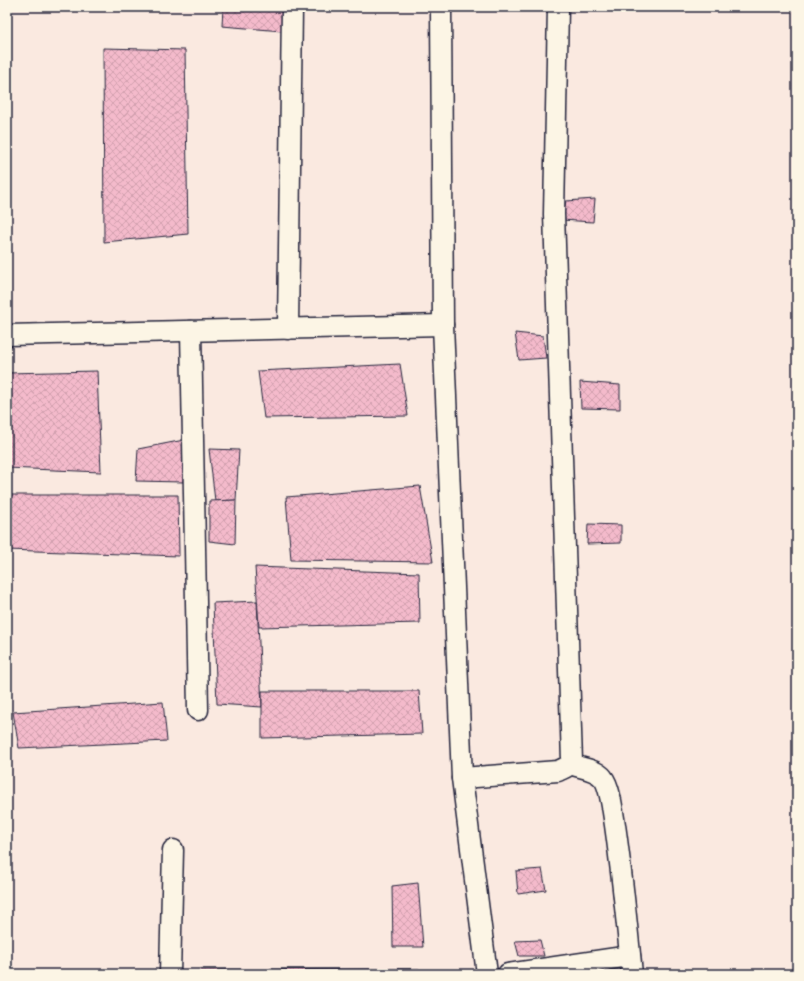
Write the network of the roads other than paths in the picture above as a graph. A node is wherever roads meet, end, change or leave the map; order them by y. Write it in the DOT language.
graph roads {
  1 [pos="292,7"];
  2 [pos="441,7"];
  3 [pos="558,7"];
  4 [pos="443,325"];
  5 [pos="288,329"];
  6 [pos="191,331"];
  7 [pos="7,335"];
  8 [pos="198,710"];
  9 [pos="570,764"];
  10 [pos="462,778"];
  11 [pos="173,850"];
  12 [pos="631,965"];
  13 [pos="170,974"];
  14 [pos="487,974"];
  15 [pos="508,974"];
  1 -- 5 [label="street"];
  2 -- 4 [label="street"];
  3 -- 9 [label="street"];
  4 -- 5 [label="street"];
  4 -- 10 [label="street"];
  5 -- 6 [label="street"];
  6 -- 7 [label="street"];
  6 -- 8 [label="street"];
  9 -- 10 [label="street"];
  9 -- 12 [label="street"];
  10 -- 14 [label="street"];
  11 -- 13 [label="street"];
  12 -- 15 [label="street"];
}
